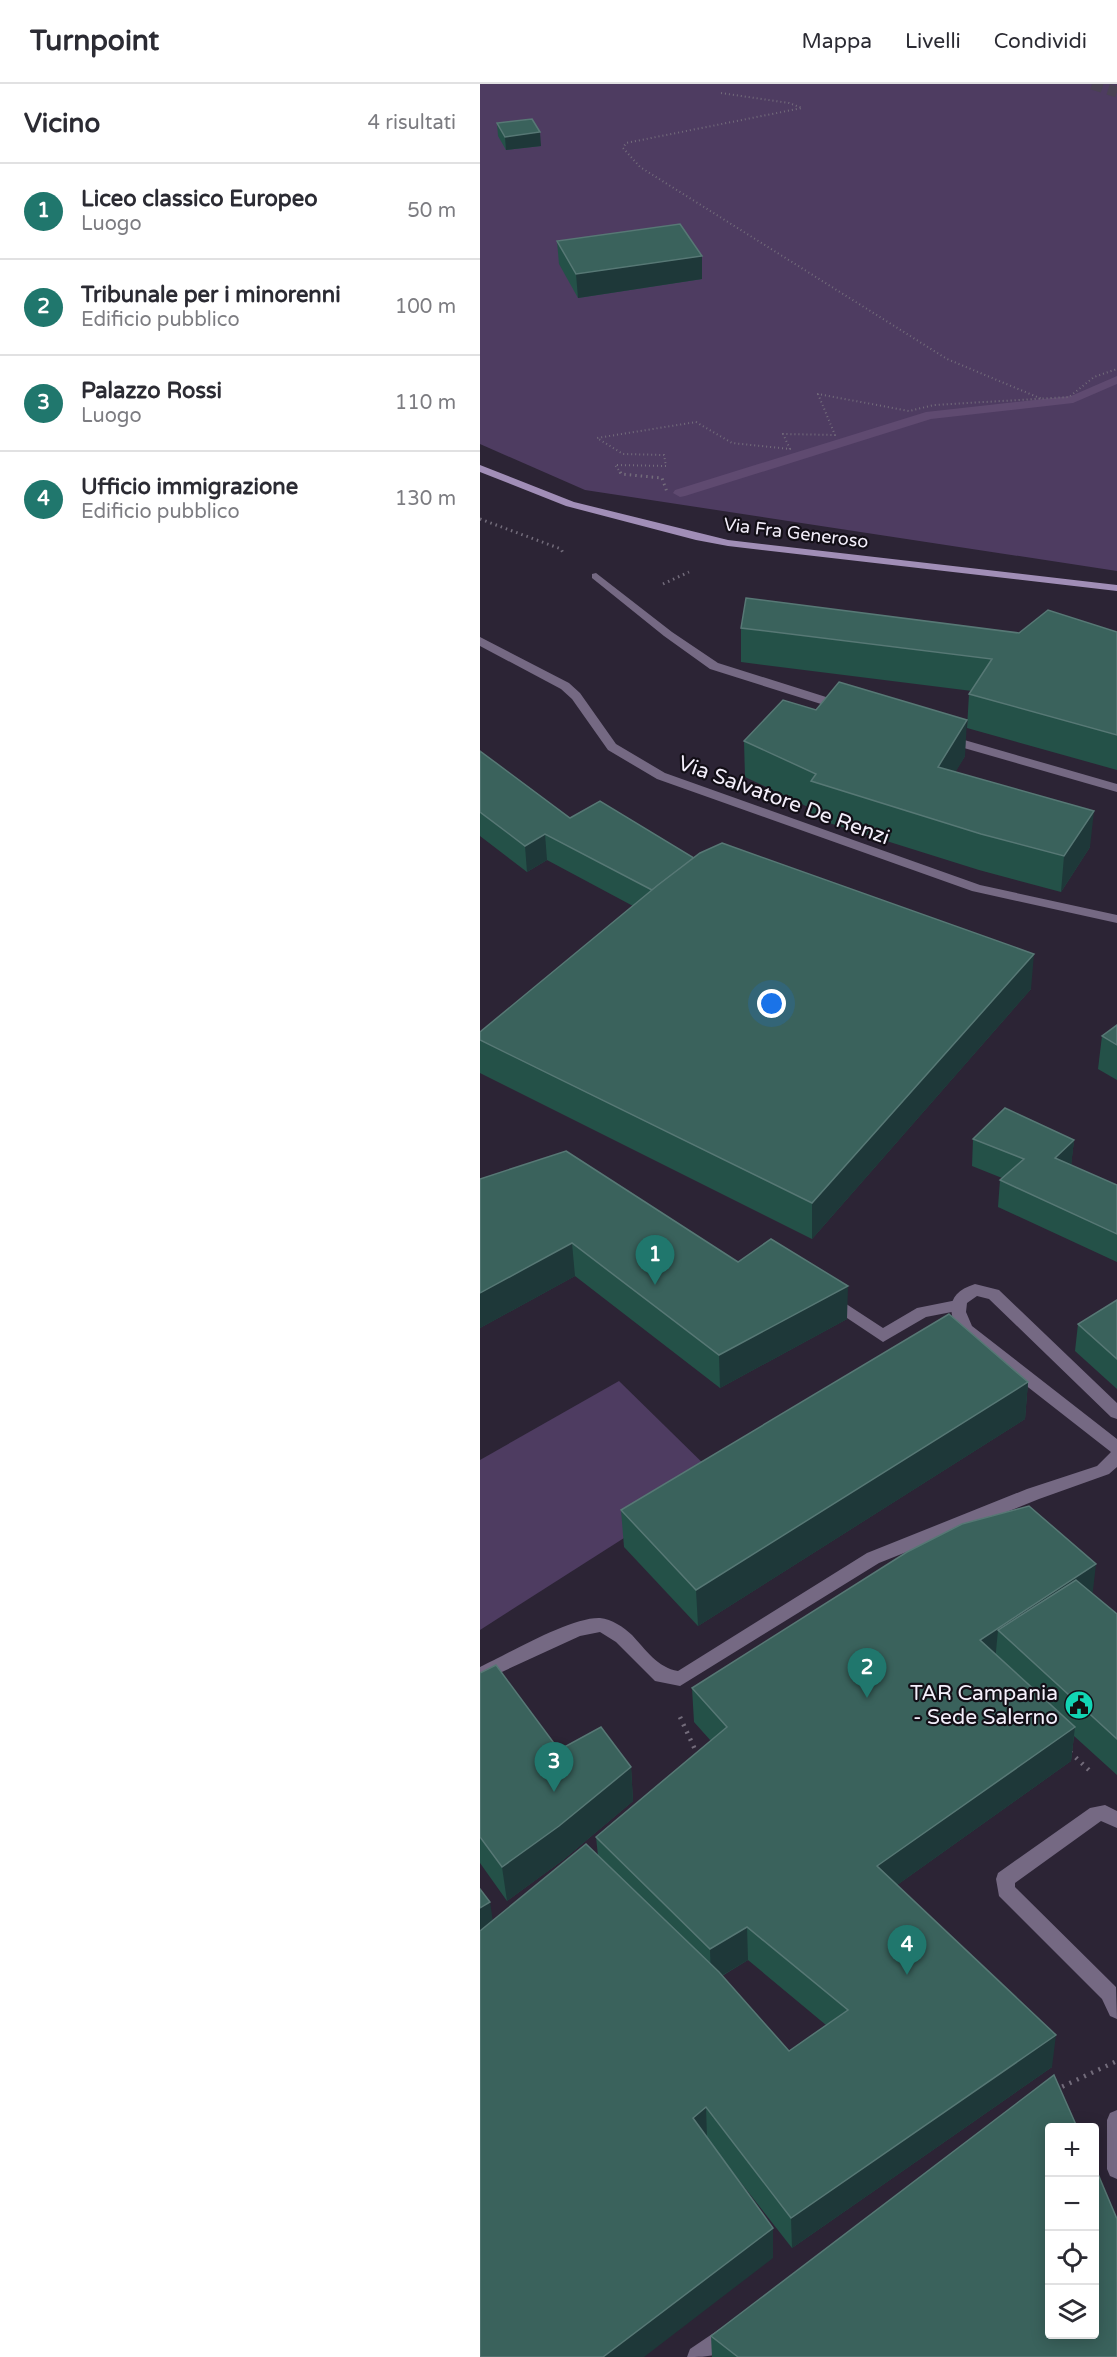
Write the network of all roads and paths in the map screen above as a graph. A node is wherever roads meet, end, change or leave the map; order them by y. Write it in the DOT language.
graph roads {
  1 [pos="721,93"];
  2 [pos="1117,369"];
  3 [pos="1042,399"];
  4 [pos="480,468"];
  5 [pos="668,495"];
  6 [pos="480,519"];
  7 [pos="596,576"];
  8 [pos="1117,588"];
  9 [pos="480,641"];
  10 [pos="853,710"];
  11 [pos="930,734"];
  12 [pos="1117,788"];
  13 [pos="1117,920"];
  14 [pos="819,1292"];
  15 [pos="957,1306"];
  16 [pos="1117,1413"];
  17 [pos="1117,1448"];
  18 [pos="1117,1457"];
  19 [pos="480,1675"];
  20 [pos="661,1676"];
  21 [pos="1065,1748"];
  22 [pos="703,1766"];
  23 [pos="1111,1816"];
  24 [pos="1117,2010"];
  25 [pos="1117,2061"];
  26 [pos="1046,2094"];
  27 [pos="1117,2120"];
  28 [pos="1117,2169"];
  29 [pos="745,2321"];
  30 [pos="698,2357"];
  1 -- 3 [label="path"];
  2 -- 3 [label="path"];
  3 -- 5 [label="path"];
  4 -- 8 [label="main road, Via Fra Generoso"];
  6 -- 7 [label="path"];
  7 -- 10 [label="street"];
  9 -- 13 [label="street, Via Salvatore De Renzi"];
  11 -- 12 [label="street"];
  14 -- 15 [label="street"];
  15 -- 16 [label="street"];
  15 -- 17 [label="street"];
  18 -- 20 [label="street"];
  19 -- 20 [label="street"];
  20 -- 22 [label="path"];
  21 -- 23 [label="path"];
  23 -- 24 [label="street"];
  25 -- 26 [label="path"];
  27 -- 28 [label="street"];
  29 -- 30 [label="street"];
}
